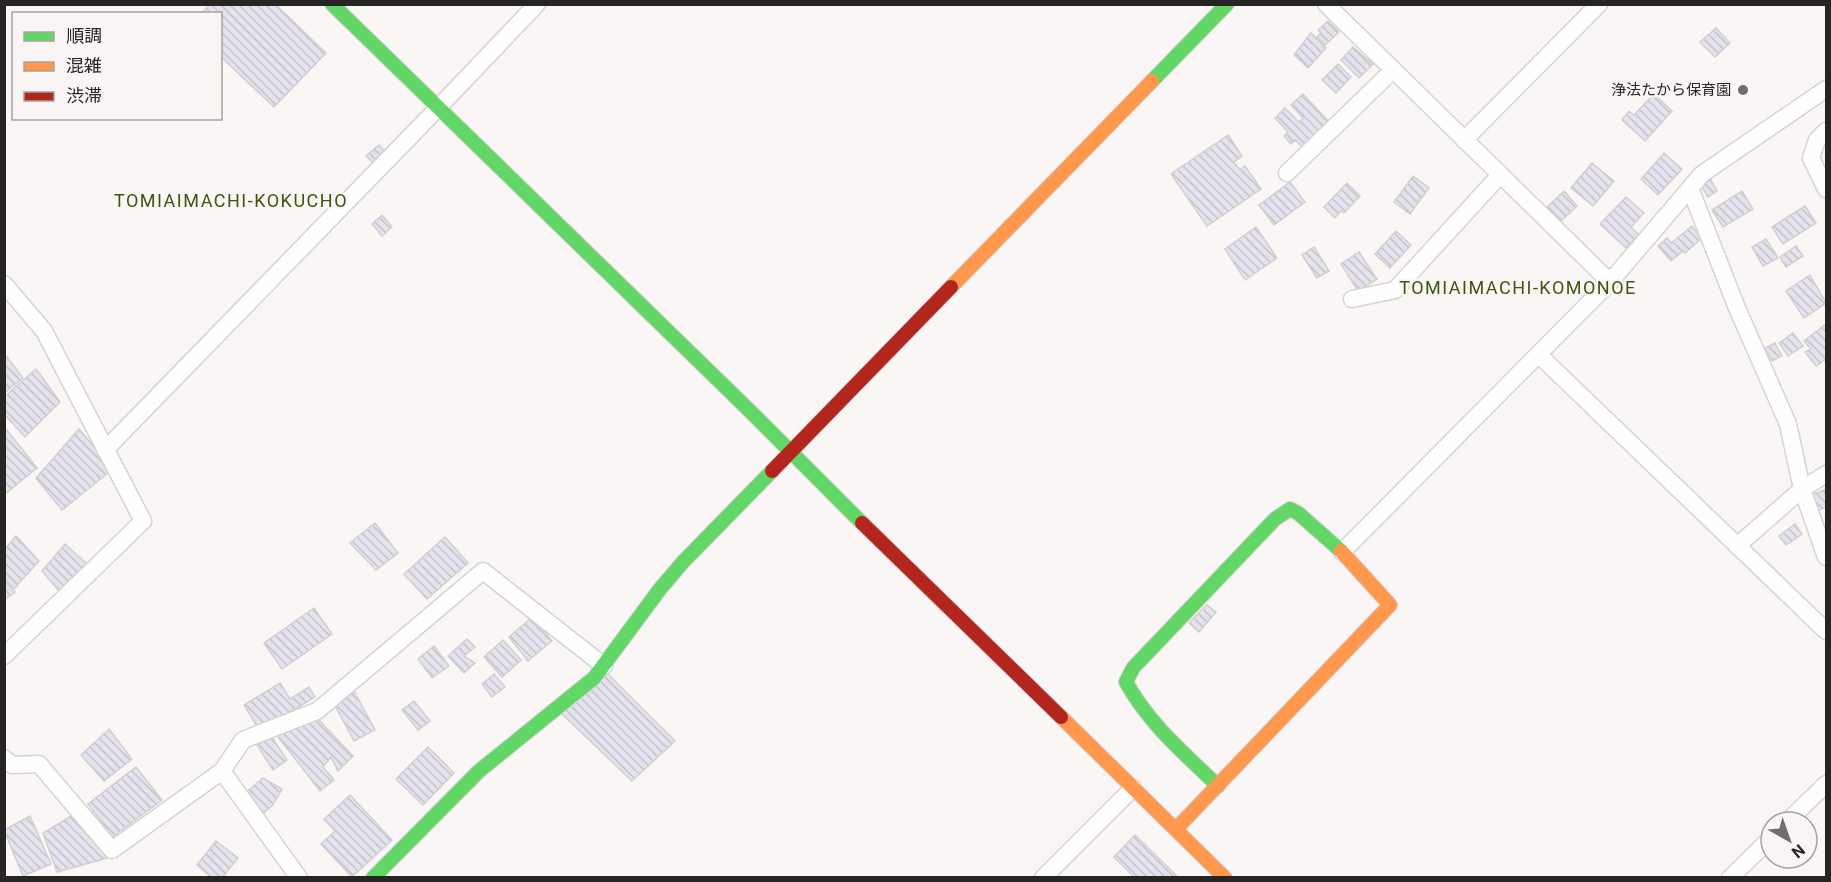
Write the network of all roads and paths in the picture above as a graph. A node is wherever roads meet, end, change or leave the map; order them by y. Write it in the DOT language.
graph roads {
  1 [pos="332,4"];
  2 [pos="537,4"];
  3 [pos="1227,4"];
  4 [pos="1326,4"];
  5 [pos="1599,4"];
  6 [pos="1393,70"];
  7 [pos="1827,89"];
  8 [pos="438,108"];
  9 [pos="1827,130"];
  10 [pos="1464,140"];
  11 [pos="1287,173"];
  12 [pos="1500,175"];
  13 [pos="1690,188"];
  14 [pos="1827,189"];
  15 [pos="1610,282"];
  16 [pos="4,284"];
  17 [pos="1353,299"];
  18 [pos="1539,355"];
  19 [pos="105,450"];
  20 [pos="790,452"];
  21 [pos="1827,474"];
  22 [pos="1802,489"];
  23 [pos="1737,546"];
  24 [pos="1342,552"];
  25 [pos="1827,556"];
  26 [pos="1827,632"];
  27 [pos="4,656"];
  28 [pos="604,666"];
  29 [pos="4,758"];
  30 [pos="222,771"];
  31 [pos="1827,784"];
  32 [pos="1218,786"];
  33 [pos="1132,788"];
  34 [pos="1800,810"];
  35 [pos="1176,829"];
  36 [pos="1759,850"];
  37 [pos="299,878"];
  38 [pos="373,878"];
  39 [pos="1043,878"];
  40 [pos="1225,878"];
  41 [pos="1730,878"];
  1 -- 8 [label="street"];
  2 -- 8 [label="street"];
  3 -- 20 [label="street"];
  4 -- 6 [label="street"];
  5 -- 10 [label="street"];
  6 -- 10 [label="street"];
  6 -- 11 [label="street"];
  7 -- 13 [label="street"];
  8 -- 19 [label="street"];
  8 -- 20 [label="street"];
  9 -- 14 [label="street"];
  10 -- 12 [label="street"];
  12 -- 15 [label="street"];
  12 -- 17 [label="street"];
  13 -- 15 [label="street"];
  13 -- 22 [label="street"];
  15 -- 18 [label="street"];
  16 -- 19 [label="street"];
  18 -- 23 [label="street"];
  18 -- 24 [label="street"];
  19 -- 27 [label="street"];
  20 -- 28 [label="street"];
  20 -- 33 [label="street"];
  21 -- 22 [label="street"];
  22 -- 23 [label="street"];
  22 -- 25 [label="street"];
  23 -- 26 [label="street"];
  24 -- 32 [label="street"];
  24 -- 32 [label="street"];
  28 -- 30 [label="street"];
  28 -- 38 [label="street"];
  29 -- 30 [label="street"];
  30 -- 37 [label="street"];
  31 -- 34 [label="street"];
  32 -- 35 [label="street"];
  33 -- 35 [label="street"];
  33 -- 39 [label="street"];
  35 -- 40 [label="street"];
  36 -- 41 [label="street"];
}
